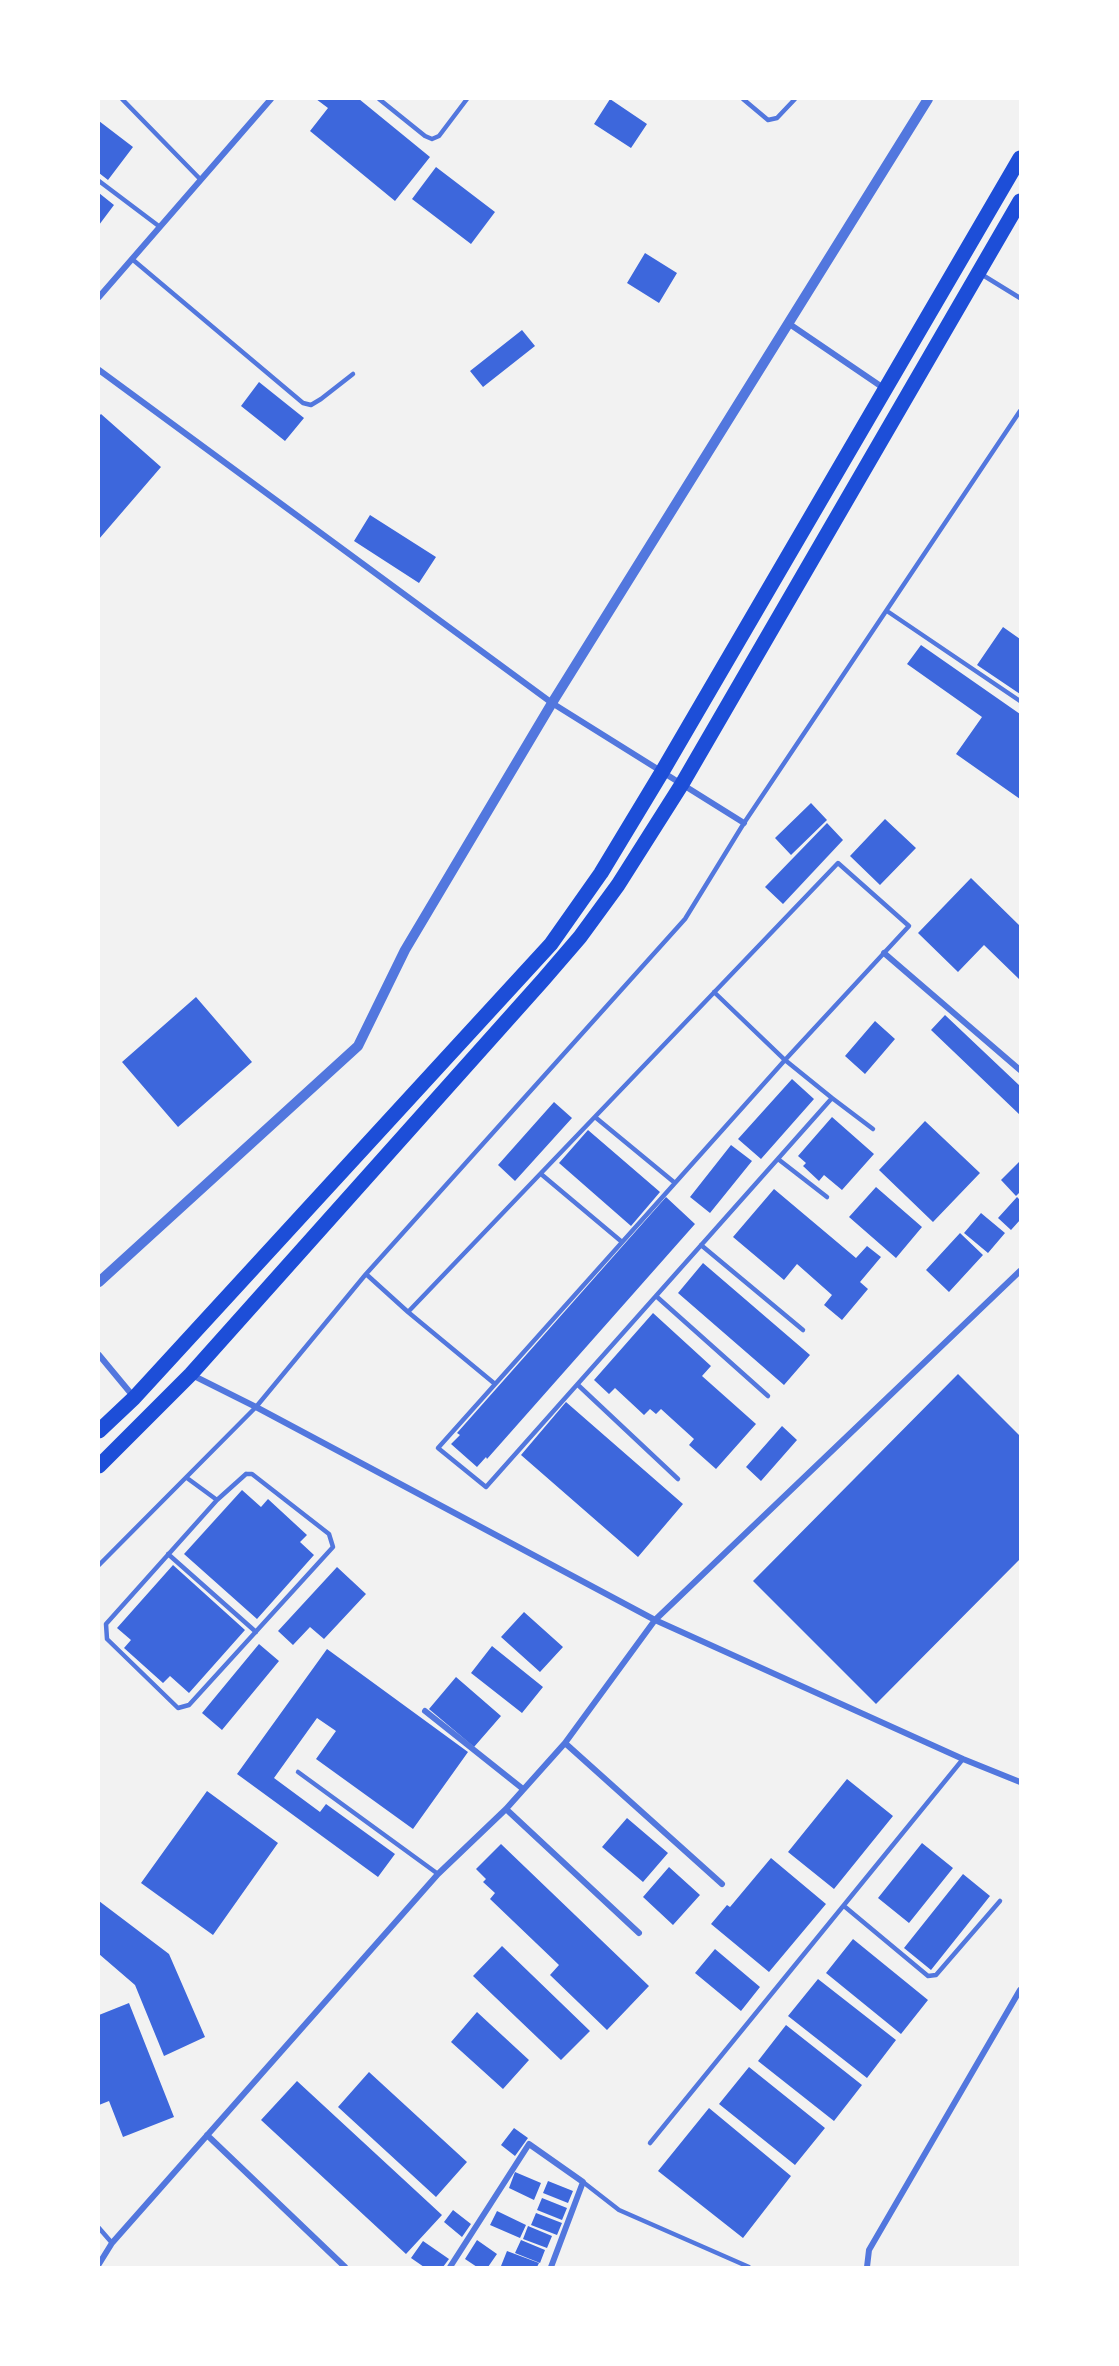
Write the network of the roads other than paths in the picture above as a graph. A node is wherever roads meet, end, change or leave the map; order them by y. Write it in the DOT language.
graph roads {
  1 [pos="122,99"];
  2 [pos="271,99"];
  3 [pos="379,99"];
  4 [pos="467,99"];
  5 [pos="743,99"];
  6 [pos="795,99"];
  7 [pos="928,99"];
  8 [pos="1020,158"];
  9 [pos="201,180"];
  10 [pos="99,181"];
  11 [pos="1020,201"];
  12 [pos="160,227"];
  13 [pos="132,259"];
  14 [pos="978,272"];
  15 [pos="99,297"];
  16 [pos="1020,298"];
  17 [pos="788,323"];
  18 [pos="99,370"];
  19 [pos="353,374"];
  20 [pos="886,389"];
  21 [pos="1020,411"];
  22 [pos="887,611"];
  23 [pos="1020,701"];
  24 [pos="552,703"];
  25 [pos="662,772"];
  26 [pos="682,784"];
  27 [pos="744,823"];
  28 [pos="885,953"];
  29 [pos="714,992"];
  30 [pos="785,1060"];
  31 [pos="1020,1070"];
  32 [pos="832,1098"];
  33 [pos="595,1117"];
  34 [pos="873,1129"];
  35 [pos="778,1160"];
  36 [pos="541,1174"];
  37 [pos="675,1183"];
  38 [pos="827,1197"];
  39 [pos="622,1242"];
  40 [pos="701,1245"];
  41 [pos="1020,1271"];
  42 [pos="366,1274"];
  43 [pos="99,1282"];
  44 [pos="656,1296"];
  45 [pos="408,1312"];
  46 [pos="803,1330"];
  47 [pos="99,1355"];
  48 [pos="191,1374"];
  49 [pos="495,1384"];
  50 [pos="578,1385"];
  51 [pos="768,1396"];
  52 [pos="134,1398"];
  53 [pos="256,1407"];
  54 [pos="99,1431"];
  55 [pos="99,1466"];
  56 [pos="187,1478"];
  57 [pos="678,1479"];
  58 [pos="217,1500"];
  59 [pos="168,1554"];
  60 [pos="99,1565"];
  61 [pos="656,1620"];
  62 [pos="256,1632"];
  63 [pos="425,1712"];
  64 [pos="565,1743"];
  65 [pos="963,1759"];
  66 [pos="298,1772"];
  67 [pos="1020,1782"];
  68 [pos="523,1789"];
  69 [pos="506,1809"];
  70 [pos="438,1874"];
  71 [pos="722,1884"];
  72 [pos="1000,1901"];
  73 [pos="843,1906"];
  74 [pos="639,1933"];
  75 [pos="1020,1990"];
  76 [pos="207,2135"];
  77 [pos="650,2143"];
  78 [pos="583,2182"];
  79 [pos="99,2228"];
  80 [pos="112,2243"];
  81 [pos="99,2264"];
  82 [pos="865,2266"];
  83 [pos="345,2267"];
  84 [pos="450,2267"];
  85 [pos="551,2267"];
  86 [pos="749,2267"];
  1 -- 9 [label="lane"];
  2 -- 9 [label="street"];
  3 -- 4 [label="lane"];
  5 -- 6 [label="lane"];
  7 -- 17 [label="street"];
  8 -- 20 [label="main road"];
  9 -- 12 [label="street"];
  10 -- 12 [label="lane"];
  11 -- 14 [label="main road"];
  12 -- 13 [label="street"];
  13 -- 15 [label="street"];
  13 -- 19 [label="lane"];
  14 -- 16 [label="lane"];
  14 -- 26 [label="main road"];
  17 -- 20 [label="street"];
  17 -- 24 [label="street"];
  18 -- 24 [label="street"];
  20 -- 25 [label="main road"];
  21 -- 22 [label="lane"];
  22 -- 23 [label="lane"];
  22 -- 27 [label="lane"];
  24 -- 25 [label="street"];
  24 -- 43 [label="street"];
  25 -- 26 [label="street"];
  25 -- 52 [label="main road"];
  26 -- 27 [label="street"];
  26 -- 48 [label="main road"];
  27 -- 42 [label="lane"];
  28 -- 29 [label="lane"];
  28 -- 30 [label="lane"];
  28 -- 31 [label="street"];
  29 -- 30 [label="lane"];
  29 -- 33 [label="lane"];
  30 -- 32 [label="lane"];
  30 -- 37 [label="lane"];
  32 -- 34 [label="lane"];
  32 -- 35 [label="lane"];
  33 -- 36 [label="lane"];
  33 -- 37 [label="lane"];
  35 -- 38 [label="lane"];
  35 -- 40 [label="lane"];
  36 -- 39 [label="lane"];
  36 -- 45 [label="lane"];
  37 -- 39 [label="lane"];
  39 -- 49 [label="lane"];
  40 -- 44 [label="lane"];
  40 -- 46 [label="lane"];
  41 -- 61 [label="street"];
  42 -- 45 [label="lane"];
  42 -- 53 [label="lane"];
  44 -- 50 [label="lane"];
  44 -- 51 [label="lane"];
  45 -- 49 [label="lane"];
  47 -- 52 [label="street"];
  48 -- 53 [label="street"];
  48 -- 55 [label="main road"];
  49 -- 50 [label="lane"];
  50 -- 57 [label="lane"];
  52 -- 54 [label="main road"];
  53 -- 56 [label="lane"];
  53 -- 61 [label="street"];
  56 -- 58 [label="lane"];
  56 -- 60 [label="lane"];
  58 -- 59 [label="lane"];
  58 -- 62 [label="lane"];
  59 -- 62 [label="lane"];
  59 -- 62 [label="lane"];
  61 -- 64 [label="street"];
  61 -- 65 [label="street"];
  63 -- 68 [label="street"];
  64 -- 68 [label="street"];
  64 -- 71 [label="street"];
  65 -- 67 [label="street"];
  65 -- 73 [label="lane"];
  66 -- 70 [label="lane"];
  68 -- 69 [label="street"];
  69 -- 70 [label="street"];
  69 -- 74 [label="street"];
  70 -- 76 [label="street"];
  72 -- 73 [label="lane"];
  73 -- 77 [label="lane"];
  75 -- 82 [label="street"];
  76 -- 80 [label="street"];
  76 -- 83 [label="street"];
  78 -- 84 [label="street"];
  78 -- 85 [label="street"];
  78 -- 86 [label="lane"];
  79 -- 80 [label="lane"];
  80 -- 81 [label="street"];
}
